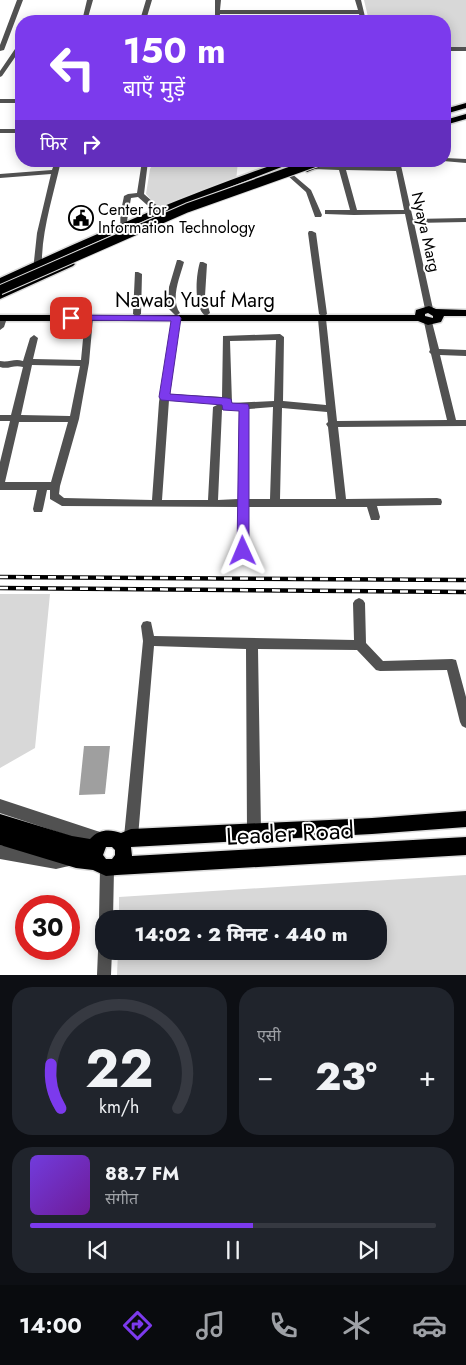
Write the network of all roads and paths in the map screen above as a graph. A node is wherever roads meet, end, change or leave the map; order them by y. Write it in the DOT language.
graph roads {
  1 [pos="20,0"];
  2 [pos="90,0"];
  3 [pos="148,0"];
  4 [pos="218,0"];
  5 [pos="358,0"];
  6 [pos="217,12"];
  7 [pos="361,12"];
  8 [pos="86,15"];
  9 [pos="144,15"];
  10 [pos="362,15"];
  11 [pos="451,49"];
  12 [pos="466,49"];
  13 [pos="0,50"];
  14 [pos="15,50"];
  15 [pos="15,55"];
  16 [pos="0,75"];
  17 [pos="0,100"];
  18 [pos="15,101"];
  19 [pos="466,107"];
  20 [pos="451,112"];
  21 [pos="466,114"];
  22 [pos="451,119"];
  23 [pos="0,131"];
  24 [pos="15,131"];
  25 [pos="451,159"];
  26 [pos="466,159"];
  27 [pos="56,167"];
  28 [pos="144,167"];
  29 [pos="276,167"];
  30 [pos="285,167"];
  31 [pos="306,167"];
  32 [pos="308,167"];
  33 [pos="336,167"];
  34 [pos="360,167"];
  35 [pos="397,167"];
  36 [pos="342,168"];
  37 [pos="55,172"];
  38 [pos="290,174"];
  39 [pos="0,176"];
  40 [pos="140,195"];
  41 [pos="158,211"];
  42 [pos="328,212"];
  43 [pos="408,212"];
  44 [pos="354,213"];
  45 [pos="318,215"];
  46 [pos="168,219"];
  47 [pos="466,220"];
  48 [pos="410,221"];
  49 [pos="123,224"];
  50 [pos="312,233"];
  51 [pos="129,237"];
  52 [pos="180,262"];
  53 [pos="203,264"];
  54 [pos="37,265"];
  55 [pos="138,274"];
  56 [pos="39,278"];
  57 [pos="0,282"];
  58 [pos="0,289"];
  59 [pos="0,296"];
  60 [pos="206,313"];
  61 [pos="466,313"];
  62 [pos="137,314"];
  63 [pos="429,315"];
  64 [pos="176,316"];
  65 [pos="322,316"];
  66 [pos="89,318"];
  67 [pos="466,318"];
  68 [pos="1,319"];
  69 [pos="34,338"];
  70 [pos="434,352"];
  71 [pos="466,353"];
  72 [pos="28,362"];
  73 [pos="85,363"];
  74 [pos="0,364"];
  75 [pos="165,397"];
  76 [pos="227,404"];
  77 [pos="278,404"];
  78 [pos="244,407"];
  79 [pos="330,409"];
  80 [pos="16,417"];
  81 [pos="0,418"];
  82 [pos="74,419"];
  83 [pos="452,423"];
  84 [pos="466,423"];
  85 [pos="331,424"];
  86 [pos="0,484"];
  87 [pos="43,486"];
  88 [pos="54,486"];
  89 [pos="437,502"];
  90 [pos="242,503"];
  91 [pos="275,503"];
  92 [pos="341,503"];
  93 [pos="371,503"];
  94 [pos="157,504"];
  95 [pos="213,504"];
  96 [pos="38,509"];
  97 [pos="376,516"];
  98 [pos="243,551"];
  99 [pos="359,603"];
  100 [pos="147,626"];
  101 [pos="149,641"];
  102 [pos="252,644"];
  103 [pos="360,644"];
  104 [pos="466,722"];
  105 [pos="0,806"];
  106 [pos="466,819"];
  107 [pos="0,822"];
  108 [pos="254,831"];
  109 [pos="0,837"];
  110 [pos="126,840"];
  111 [pos="48,844"];
  112 [pos="466,846"];
  113 [pos="0,852"];
  114 [pos="104,857"];
  115 [pos="76,859"];
  116 [pos="106,910"];
  117 [pos="105,960"];
  118 [pos="104,975"];
  1 -- 13 [label="street"];
  2 -- 8 [label="street"];
  3 -- 9 [label="street"];
  4 -- 6 [label="street"];
  5 -- 7 [label="street"];
  6 -- 7 [label="street"];
  7 -- 10 [label="street"];
  11 -- 12 [label="street"];
  13 -- 14 [label="street"];
  15 -- 16 [label="street"];
  17 -- 18 [label="street"];
  19 -- 20 [label="main road"];
  21 -- 22 [label="main road"];
  23 -- 24 [label="street"];
  25 -- 26 [label="street"];
  27 -- 37 [label="street"];
  28 -- 40 [label="street"];
  29 -- 41 [label="main road"];
  30 -- 58 [label="main road, bridge"];
  31 -- 58 [label="main road, bridge"];
  32 -- 38 [label="main road"];
  33 -- 36 [label="street"];
  34 -- 36 [label="street"];
  35 -- 43 [label="street, Nyaya Marg"];
  36 -- 44 [label="street"];
  37 -- 39 [label="street"];
  37 -- 54 [label="street"];
  38 -- 45 [label="street"];
  38 -- 46 [label="main road"];
  40 -- 41 [label="street"];
  40 -- 49 [label="street"];
  41 -- 46 [label="street"];
  41 -- 49 [label="main road"];
  42 -- 44 [label="street"];
  43 -- 44 [label="street"];
  43 -- 48 [label="street, Nyaya Marg"];
  46 -- 51 [label="main road"];
  47 -- 48 [label="street"];
  48 -- 63 [label="street, Nyaya Marg"];
  49 -- 51 [label="street"];
  49 -- 54 [label="main road"];
  50 -- 65 [label="street"];
  51 -- 56 [label="main road"];
  52 -- 64 [label="street"];
  53 -- 60 [label="street"];
  54 -- 56 [label="street"];
  54 -- 57 [label="main road"];
  55 -- 62 [label="street"];
  56 -- 59 [label="main road"];
  60 -- 64 [label="main road, Nawab Yusuf Marg"];
  60 -- 65 [label="main road, Nawab Yusuf Marg"];
  61 -- 63 [label="main road, Nawab Yusuf Marg"];
  62 -- 64 [label="main road, Nawab Yusuf Marg"];
  62 -- 68 [label="main road, Nawab Yusuf Marg"];
  63 -- 65 [label="main road, Nawab Yusuf Marg"];
  63 -- 67 [label="main road, Nawab Yusuf Marg"];
  63 -- 70 [label="street, Nyaya Marg"];
  64 -- 65 [label="main road, Nawab Yusuf Marg"];
  64 -- 66 [label="main road, Nawab Yusuf Marg"];
  64 -- 75 [label="street"];
  65 -- 79 [label="street"];
  66 -- 68 [label="main road, Nawab Yusuf Marg"];
  66 -- 73 [label="street"];
  69 -- 72 [label="street"];
  70 -- 71 [label="street"];
  70 -- 83 [label="street, Nyaya Marg"];
  72 -- 73 [label="street"];
  72 -- 74 [label="street"];
  72 -- 80 [label="street"];
  73 -- 82 [label="street"];
  75 -- 76 [label="street"];
  75 -- 94 [label="street"];
  76 -- 77 [label="street"];
  76 -- 78 [label="street"];
  76 -- 95 [label="street"];
  77 -- 78 [label="street"];
  77 -- 79 [label="street"];
  77 -- 91 [label="street"];
  78 -- 90 [label="street"];
  79 -- 85 [label="street"];
  80 -- 81 [label="street"];
  80 -- 82 [label="street"];
  80 -- 86 [label="street"];
  82 -- 88 [label="street"];
  83 -- 84 [label="street"];
  83 -- 85 [label="street"];
  85 -- 92 [label="street"];
  86 -- 87 [label="street"];
  87 -- 88 [label="street"];
  87 -- 96 [label="street"];
  88 -- 94 [label="street"];
  89 -- 93 [label="street"];
  90 -- 91 [label="street"];
  90 -- 95 [label="street"];
  90 -- 98 [label="street"];
  91 -- 92 [label="street"];
  92 -- 93 [label="street"];
  93 -- 97 [label="street"];
  94 -- 95 [label="street"];
  99 -- 103 [label="street"];
  100 -- 101 [label="street"];
  101 -- 102 [label="street"];
  101 -- 110 [label="street"];
  102 -- 103 [label="street"];
  102 -- 108 [label="street"];
  103 -- 104 [label="street"];
  105 -- 114 [label="street"];
  106 -- 108 [label="main road, Leader Road"];
  107 -- 111 [label="main road"];
  108 -- 110 [label="main road, Leader Road"];
  109 -- 111 [label="main road"];
  110 -- 114 [label="main road, Leader Road"];
  110 -- 114 [label="main road"];
  111 -- 114 [label="main road"];
  111 -- 115 [label="main road"];
  112 -- 114 [label="main road, Leader Road"];
  113 -- 115 [label="street"];
  114 -- 115 [label="main road"];
  114 -- 116 [label="street"];
  117 -- 118 [label="street"];
}
